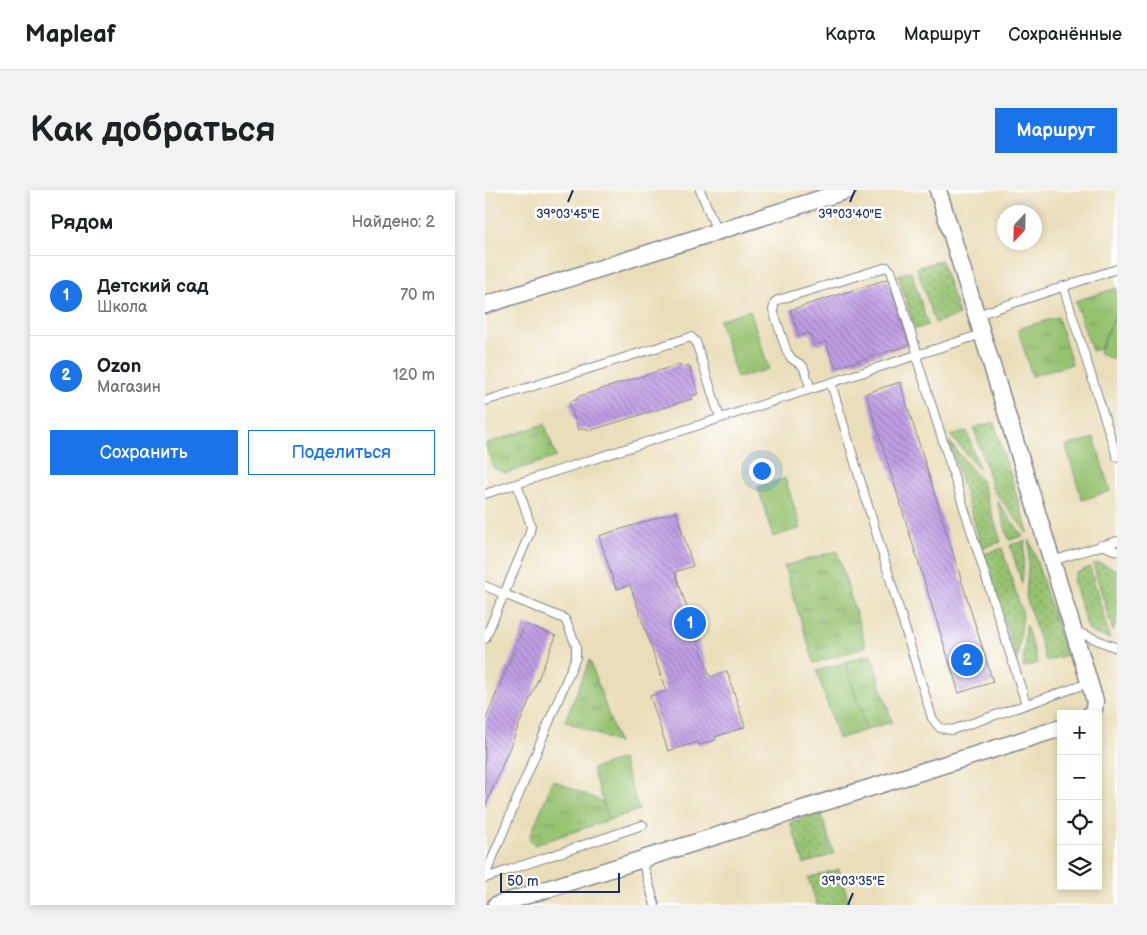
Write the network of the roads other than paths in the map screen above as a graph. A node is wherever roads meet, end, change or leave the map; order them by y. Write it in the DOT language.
graph roads {
  1 [pos="700,190"];
  2 [pos="848,190"];
  3 [pos="938,190"];
  4 [pos="717,232"];
  5 [pos="1117,269"];
  6 [pos="1063,286"];
  7 [pos="485,305"];
  8 [pos="977,315"];
  9 [pos="982,334"];
  10 [pos="917,355"];
  11 [pos="831,383"];
  12 [pos="811,389"];
  13 [pos="485,401"];
  14 [pos="720,418"];
  15 [pos="1117,457"];
  16 [pos="517,484"];
  17 [pos="485,494"];
  18 [pos="1117,540"];
  19 [pos="1101,545"];
  20 [pos="1117,552"];
  21 [pos="1052,561"];
  22 [pos="485,586"];
  23 [pos="504,594"];
  24 [pos="1073,630"];
  25 [pos="485,639"];
  26 [pos="1117,648"];
  27 [pos="1089,683"];
  28 [pos="1026,704"];
  29 [pos="1093,710"];
  30 [pos="1057,729"];
  31 [pos="643,825"];
  32 [pos="642,860"];
  33 [pos="485,877"];
  34 [pos="496,905"];
  35 [pos="655,905"];
  1 -- 4 [label="lane"];
  2 -- 4 [label="street"];
  3 -- 8 [label="street"];
  4 -- 7 [label="street"];
  5 -- 6 [label="lane"];
  6 -- 8 [label="lane"];
  6 -- 15 [label="lane"];
  8 -- 9 [label="street"];
  9 -- 10 [label="lane"];
  9 -- 21 [label="street"];
  10 -- 11 [label="lane"];
  10 -- 12 [label="lane"];
  10 -- 28 [label="lane"];
  11 -- 12 [label="lane"];
  11 -- 28 [label="lane"];
  12 -- 14 [label="lane"];
  13 -- 14 [label="lane"];
  14 -- 16 [label="lane"];
  16 -- 17 [label="lane"];
  16 -- 23 [label="lane"];
  18 -- 19 [label="lane"];
  19 -- 20 [label="lane"];
  19 -- 21 [label="lane"];
  21 -- 24 [label="street"];
  22 -- 23 [label="lane"];
  23 -- 25 [label="lane"];
  23 -- 33 [label="lane"];
  24 -- 26 [label="lane"];
  24 -- 27 [label="street"];
  27 -- 28 [label="lane"];
  27 -- 29 [label="street"];
  30 -- 32 [label="street"];
  31 -- 33 [label="lane"];
  32 -- 34 [label="street"];
  32 -- 35 [label="lane"];
}
